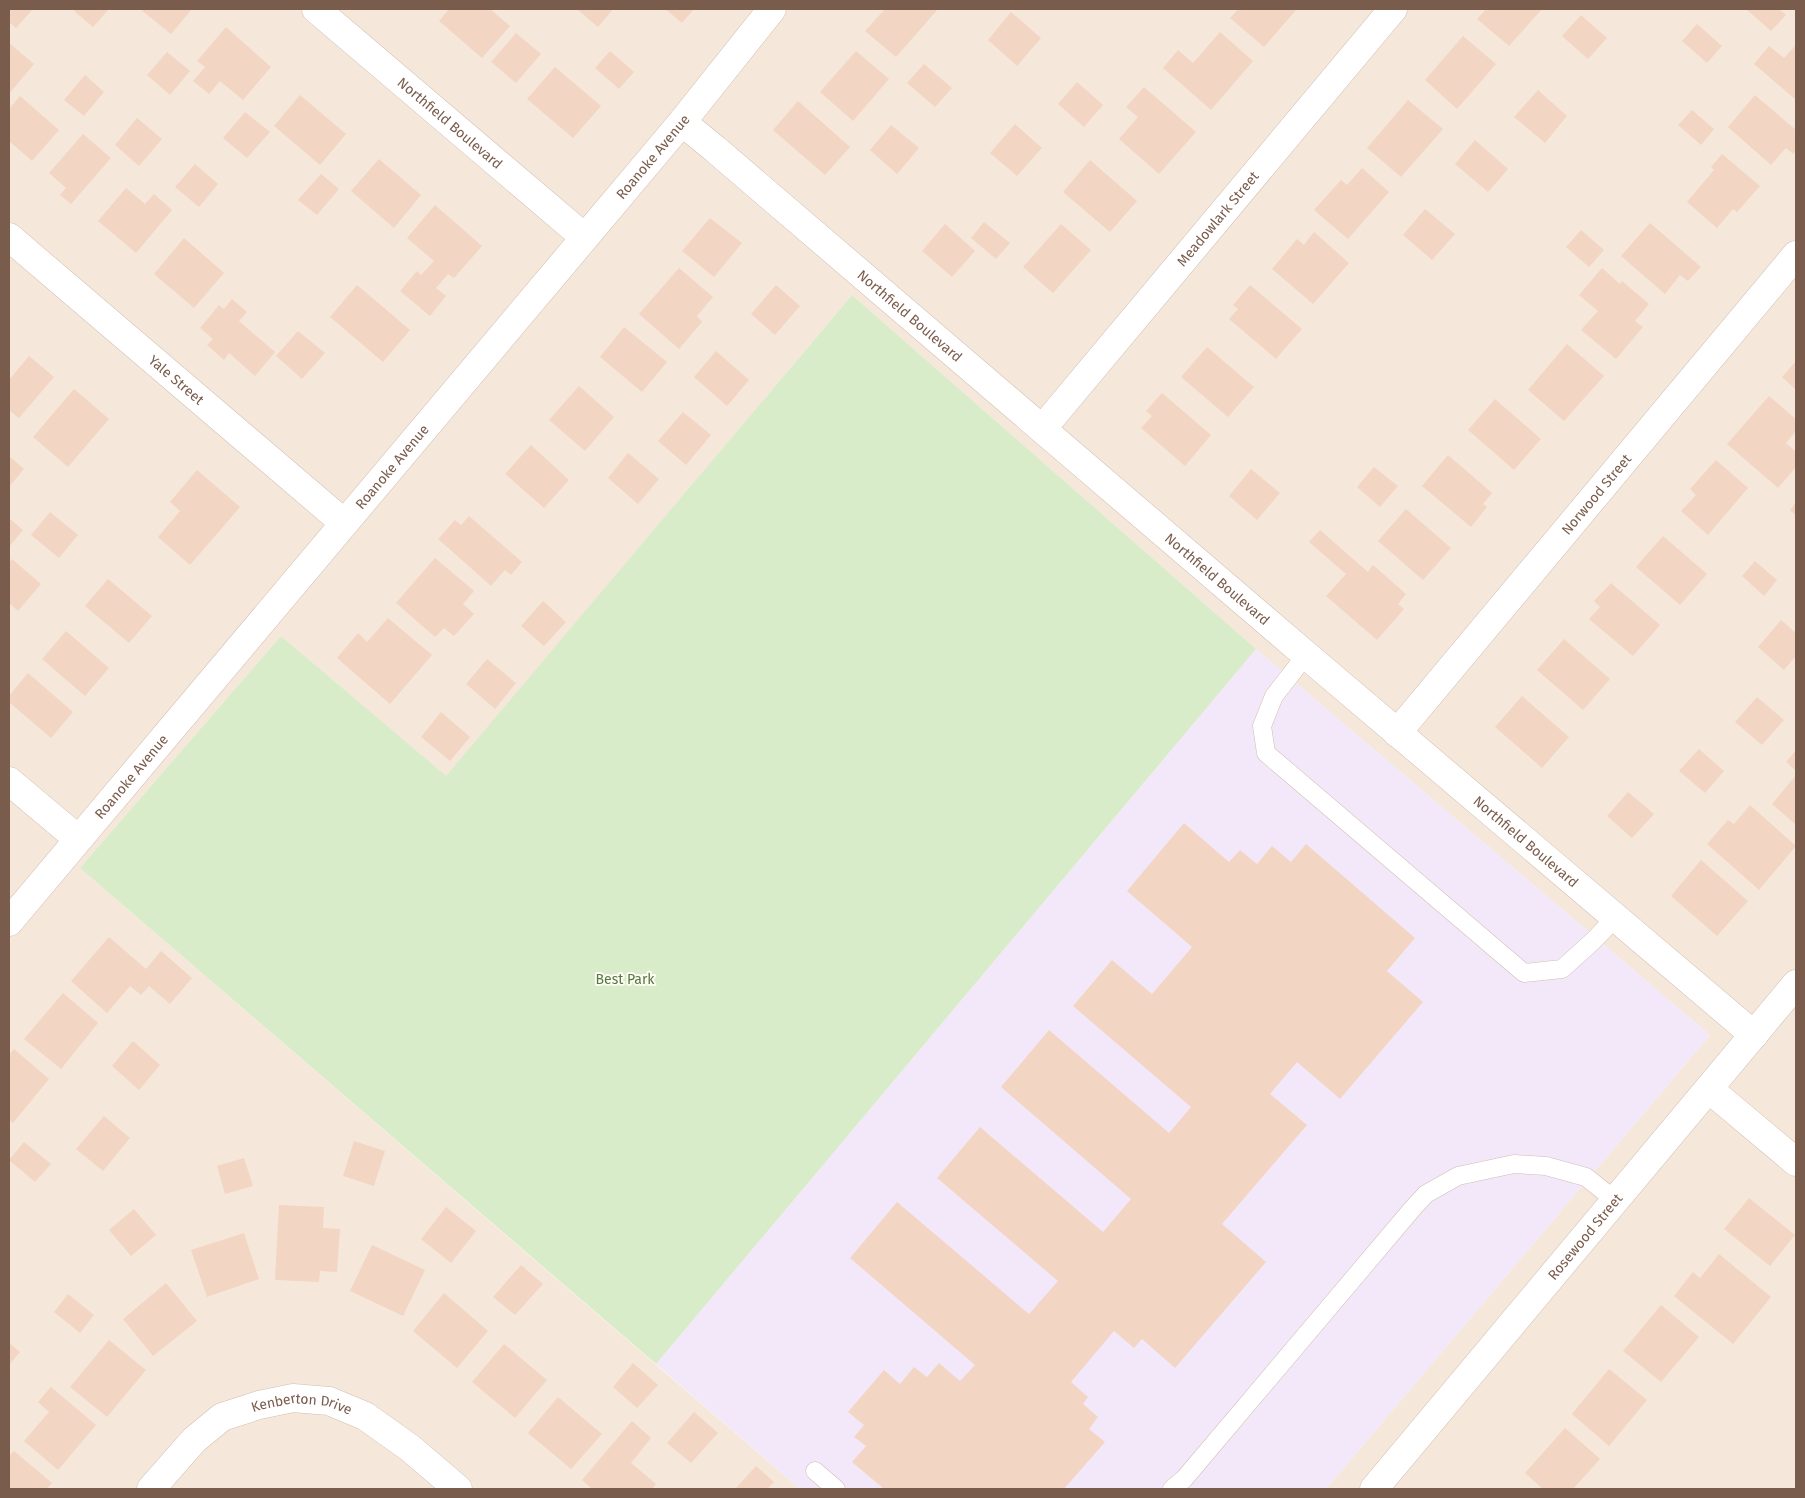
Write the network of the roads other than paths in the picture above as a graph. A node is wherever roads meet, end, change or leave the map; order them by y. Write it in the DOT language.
graph roads {
  1 [pos="316,9"];
  2 [pos="772,9"];
  3 [pos="1393,9"];
  4 [pos="682,122"];
  5 [pos="9,237"];
  6 [pos="584,237"];
  7 [pos="1796,255"];
  8 [pos="1042,429"];
  9 [pos="344,523"];
  10 [pos="1306,655"];
  11 [pos="1398,733"];
  12 [pos="9,781"];
  13 [pos="78,839"];
  14 [pos="1615,918"];
  15 [pos="9,922"];
  16 [pos="1796,984"];
  17 [pos="1754,1035"];
  18 [pos="1709,1089"];
  19 [pos="1796,1162"];
  20 [pos="1616,1201"];
  21 [pos="815,1471"];
  22 [pos="151,1489"];
  23 [pos="458,1489"];
  24 [pos="836,1489"];
  25 [pos="1172,1489"];
  26 [pos="1374,1489"];
  1 -- 6 [label="street, Northfield Boulevard"];
  2 -- 4 [label="street, Roanoke Avenue"];
  3 -- 8 [label="street, Meadowlark Street"];
  4 -- 6 [label="street, Roanoke Avenue"];
  4 -- 8 [label="street, Northfield Boulevard"];
  5 -- 9 [label="street, Yale Street"];
  6 -- 9 [label="street, Roanoke Avenue"];
  7 -- 11 [label="street, Norwood Street"];
  8 -- 10 [label="street, Northfield Boulevard"];
  9 -- 13 [label="street, Roanoke Avenue"];
  10 -- 11 [label="street, Northfield Boulevard"];
  10 -- 14 [label="lane"];
  11 -- 14 [label="street, Northfield Boulevard"];
  12 -- 13 [label="street"];
  13 -- 15 [label="street, Roanoke Avenue"];
  14 -- 17 [label="street, Northfield Boulevard"];
  16 -- 17 [label="street, Rosewood Street"];
  17 -- 18 [label="street, Rosewood Street"];
  18 -- 19 [label="street"];
  18 -- 20 [label="street, Rosewood Street"];
  20 -- 25 [label="lane"];
  20 -- 26 [label="street, Rosewood Street"];
  21 -- 24 [label="lane"];
  22 -- 23 [label="street, Kenberton Drive"];
}
